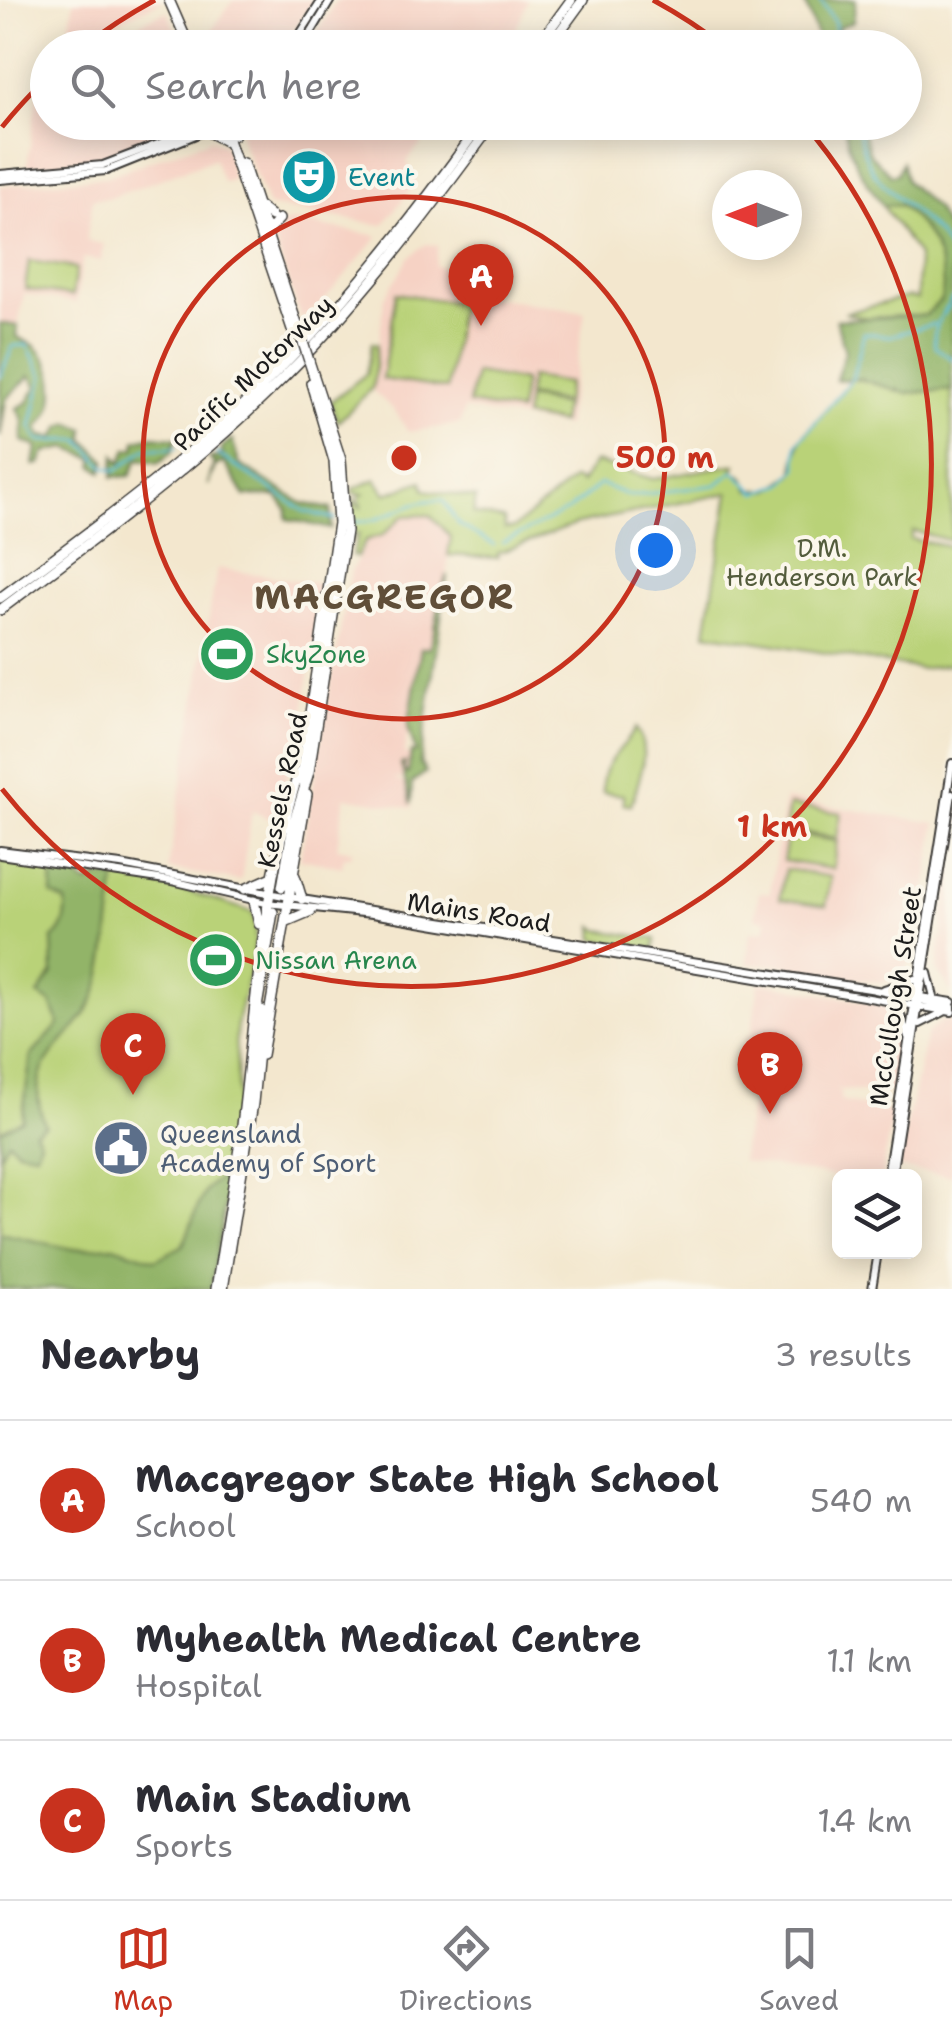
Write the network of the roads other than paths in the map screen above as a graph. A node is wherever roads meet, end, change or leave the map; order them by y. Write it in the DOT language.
graph roads {
  1 [pos="172,0"];
  2 [pos="322,0"];
  3 [pos="332,0"];
  4 [pos="571,0"];
  5 [pos="582,0"];
  6 [pos="185,30"];
  7 [pos="303,30"];
  8 [pos="313,30"];
  9 [pos="549,30"];
  10 [pos="561,30"];
  11 [pos="176,140"];
  12 [pos="191,140"];
  13 [pos="232,140"];
  14 [pos="469,140"];
  15 [pos="480,140"];
  16 [pos="0,177"];
  17 [pos="258,206"];
  18 [pos="266,233"];
  19 [pos="296,333"];
  20 [pos="307,363"];
  21 [pos="336,435"];
  22 [pos="330,445"];
  23 [pos="342,518"];
  24 [pos="0,598"];
  25 [pos="0,610"];
  26 [pos="952,764"];
  27 [pos="309,772"];
  28 [pos="952,794"];
  29 [pos="0,852"];
  30 [pos="293,874"];
  31 [pos="246,889"];
  32 [pos="302,899"];
  33 [pos="277,900"];
  34 [pos="254,901"];
  35 [pos="311,910"];
  36 [pos="259,946"];
  37 [pos="927,972"];
  38 [pos="917,978"];
  39 [pos="865,987"];
  40 [pos="882,989"];
  41 [pos="934,997"];
  42 [pos="918,1001"];
  43 [pos="896,1003"];
  44 [pos="950,1008"];
  45 [pos="919,1024"];
  46 [pos="908,1038"];
  47 [pos="238,1150"];
  48 [pos="890,1169"];
  49 [pos="890,1169"];
  50 [pos="877,1259"];
  51 [pos="220,1289"];
  52 [pos="872,1289"];
  1 -- 6 [label="highway"];
  2 -- 7 [label="main road"];
  3 -- 8 [label="main road"];
  4 -- 9 [label="highway"];
  5 -- 10 [label="highway"];
  11 -- 16 [label="main road"];
  12 -- 16 [label="main road"];
  13 -- 17 [label="highway, Kessels Road"];
  13 -- 19 [label="highway, Kessels Road"];
  14 -- 24 [label="highway, Pacific Motorway"];
  15 -- 25 [label="highway, Pacific Motorway"];
  17 -- 18 [label="highway, Kessels Road"];
  17 -- 18 [label="highway"];
  18 -- 19 [label="highway, Kessels Road"];
  19 -- 20 [label="highway, Kessels Road, bridge"];
  20 -- 21 [label="highway, Kessels Road"];
  20 -- 22 [label="highway, Kessels Road"];
  21 -- 22 [label="highway"];
  21 -- 23 [label="highway, Kessels Road"];
  22 -- 23 [label="highway, Kessels Road"];
  23 -- 27 [label="highway, Kessels Road"];
  23 -- 33 [label="highway, Kessels Road"];
  26 -- 38 [label="main road, McCullough Street"];
  27 -- 30 [label="highway"];
  27 -- 33 [label="highway, Kessels Road"];
  28 -- 37 [label="main road, McCullough Street"];
  29 -- 31 [label="main road, Mains Road"];
  29 -- 34 [label="main road, Mains Road"];
  30 -- 32 [label="highway"];
  30 -- 33 [label="highway"];
  31 -- 33 [label="highway"];
  32 -- 33 [label="main road, Mains Road"];
  32 -- 39 [label="main road, Mains Road"];
  33 -- 34 [label="main road, Mains Road"];
  33 -- 35 [label="highway"];
  33 -- 36 [label="highway"];
  33 -- 47 [label="highway, Kessels Road"];
  33 -- 51 [label="highway, Kessels Road"];
  34 -- 36 [label="highway"];
  35 -- 43 [label="main road, Mains Road"];
  36 -- 47 [label="highway"];
  37 -- 41 [label="main road"];
  37 -- 42 [label="main road, McCullough Street"];
  38 -- 40 [label="main road"];
  38 -- 42 [label="main road, McCullough Street"];
  39 -- 40 [label="main road, Mains Road"];
  39 -- 42 [label="main road"];
  40 -- 42 [label="main road, Mains Road"];
  41 -- 42 [label="main road, Mains Road"];
  41 -- 44 [label="main road, Mains Road"];
  42 -- 43 [label="main road, Mains Road"];
  42 -- 44 [label="main road, Mains Road"];
  42 -- 45 [label="main road, McCullough Street"];
  42 -- 46 [label="main road, McCullough Street"];
  43 -- 46 [label="main road"];
  44 -- 45 [label="main road"];
  45 -- 48 [label="main road, McCullough Street"];
  46 -- 49 [label="main road, McCullough Street"];
  47 -- 51 [label="highway, Kessels Road"];
  50 -- 52 [label="main road"];
}
